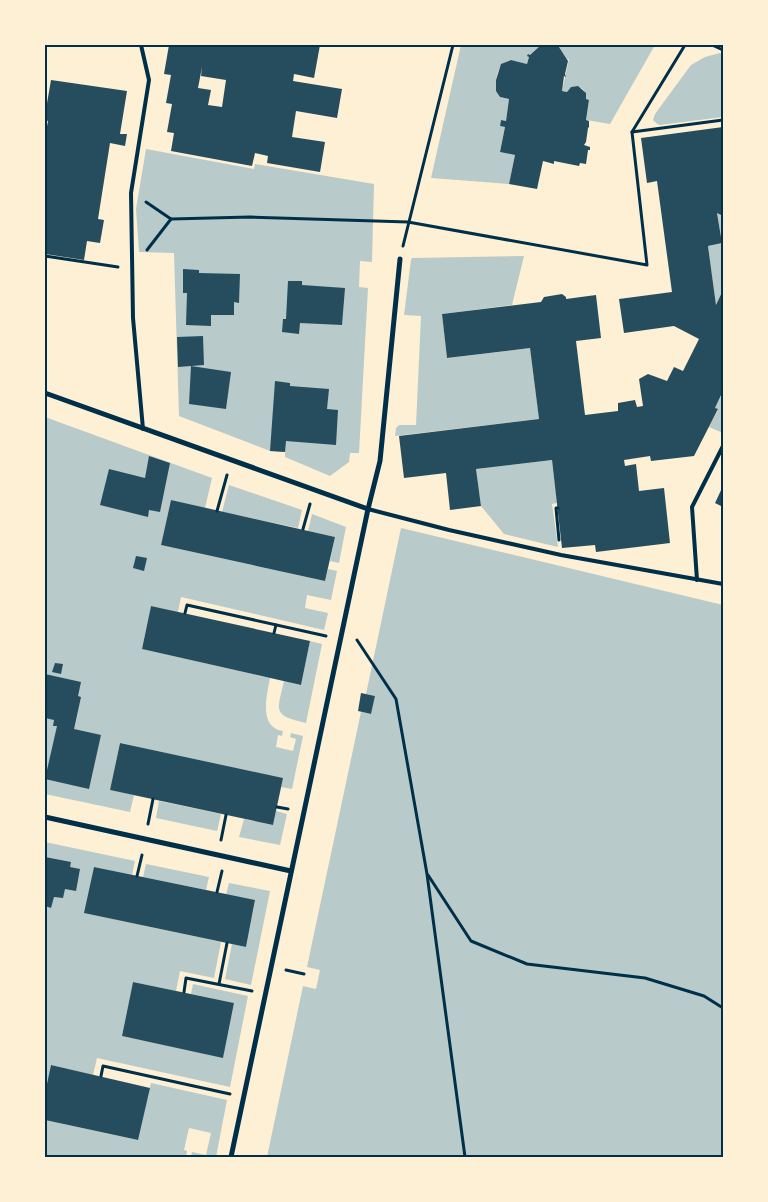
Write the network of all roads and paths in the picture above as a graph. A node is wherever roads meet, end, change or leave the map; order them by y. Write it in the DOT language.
graph roads {
  1 [pos="141,45"];
  2 [pos="453,45"];
  3 [pos="684,45"];
  4 [pos="712,45"];
  5 [pos="723,50"];
  6 [pos="723,120"];
  7 [pos="632,132"];
  8 [pos="131,192"];
  9 [pos="171,219"];
  10 [pos="408,222"];
  11 [pos="45,256"];
  12 [pos="400,259"];
  13 [pos="132,269"];
  14 [pos="45,393"];
  15 [pos="143,429"];
  16 [pos="723,446"];
  17 [pos="231,460"];
  18 [pos="314,489"];
  19 [pos="558,508"];
  20 [pos="368,509"];
  21 [pos="217,511"];
  22 [pos="303,530"];
  23 [pos="561,555"];
  24 [pos="697,580"];
  25 [pos="723,584"];
  26 [pos="185,613"];
  27 [pos="345,622"];
  28 [pos="276,625"];
  29 [pos="274,633"];
  30 [pos="341,639"];
  31 [pos="153,799"];
  32 [pos="226,815"];
  33 [pos="45,817"];
  34 [pos="145,839"];
  35 [pos="218,855"];
  36 [pos="225,857"];
  37 [pos="291,871"];
  38 [pos="427,874"];
  39 [pos="137,876"];
  40 [pos="217,892"];
  41 [pos="227,943"];
  42 [pos="219,984"];
  43 [pos="184,992"];
  44 [pos="265,994"];
  45 [pos="723,1008"];
  46 [pos="101,1076"];
  47 [pos="243,1097"];
  48 [pos="231,1157"];
  49 [pos="465,1157"];
  1 -- 8 [label="lane"];
  2 -- 10 [label="path"];
  3 -- 7 [label="path"];
  4 -- 5 [label="path"];
  6 -- 7 [label="path"];
  7 -- 10 [label="path"];
  8 -- 9 [label="path"];
  8 -- 13 [label="lane"];
  9 -- 10 [label="path"];
  9 -- 13 [label="path"];
  10 -- 12 [label="path"];
  11 -- 13 [label="path"];
  12 -- 20 [label="street"];
  13 -- 15 [label="lane"];
  14 -- 15 [label="street"];
  15 -- 17 [label="street"];
  16 -- 24 [label="lane"];
  17 -- 18 [label="street"];
  17 -- 21 [label="path"];
  18 -- 20 [label="street"];
  18 -- 22 [label="path"];
  19 -- 23 [label="path"];
  20 -- 23 [label="lane"];
  20 -- 27 [label="street"];
  23 -- 24 [label="lane"];
  24 -- 25 [label="lane"];
  26 -- 28 [label="path"];
  27 -- 30 [label="street"];
  27 -- 38 [label="path"];
  28 -- 29 [label="path"];
  28 -- 30 [label="path"];
  30 -- 37 [label="street"];
  31 -- 34 [label="path"];
  32 -- 35 [label="path"];
  33 -- 34 [label="street"];
  34 -- 35 [label="street"];
  34 -- 39 [label="path"];
  35 -- 36 [label="street"];
  36 -- 37 [label="street"];
  36 -- 40 [label="path"];
  37 -- 44 [label="street"];
  38 -- 45 [label="path"];
  38 -- 49 [label="path"];
  41 -- 42 [label="path"];
  42 -- 43 [label="path"];
  42 -- 44 [label="path"];
  44 -- 47 [label="street"];
  46 -- 47 [label="path"];
  47 -- 48 [label="street"];
}
